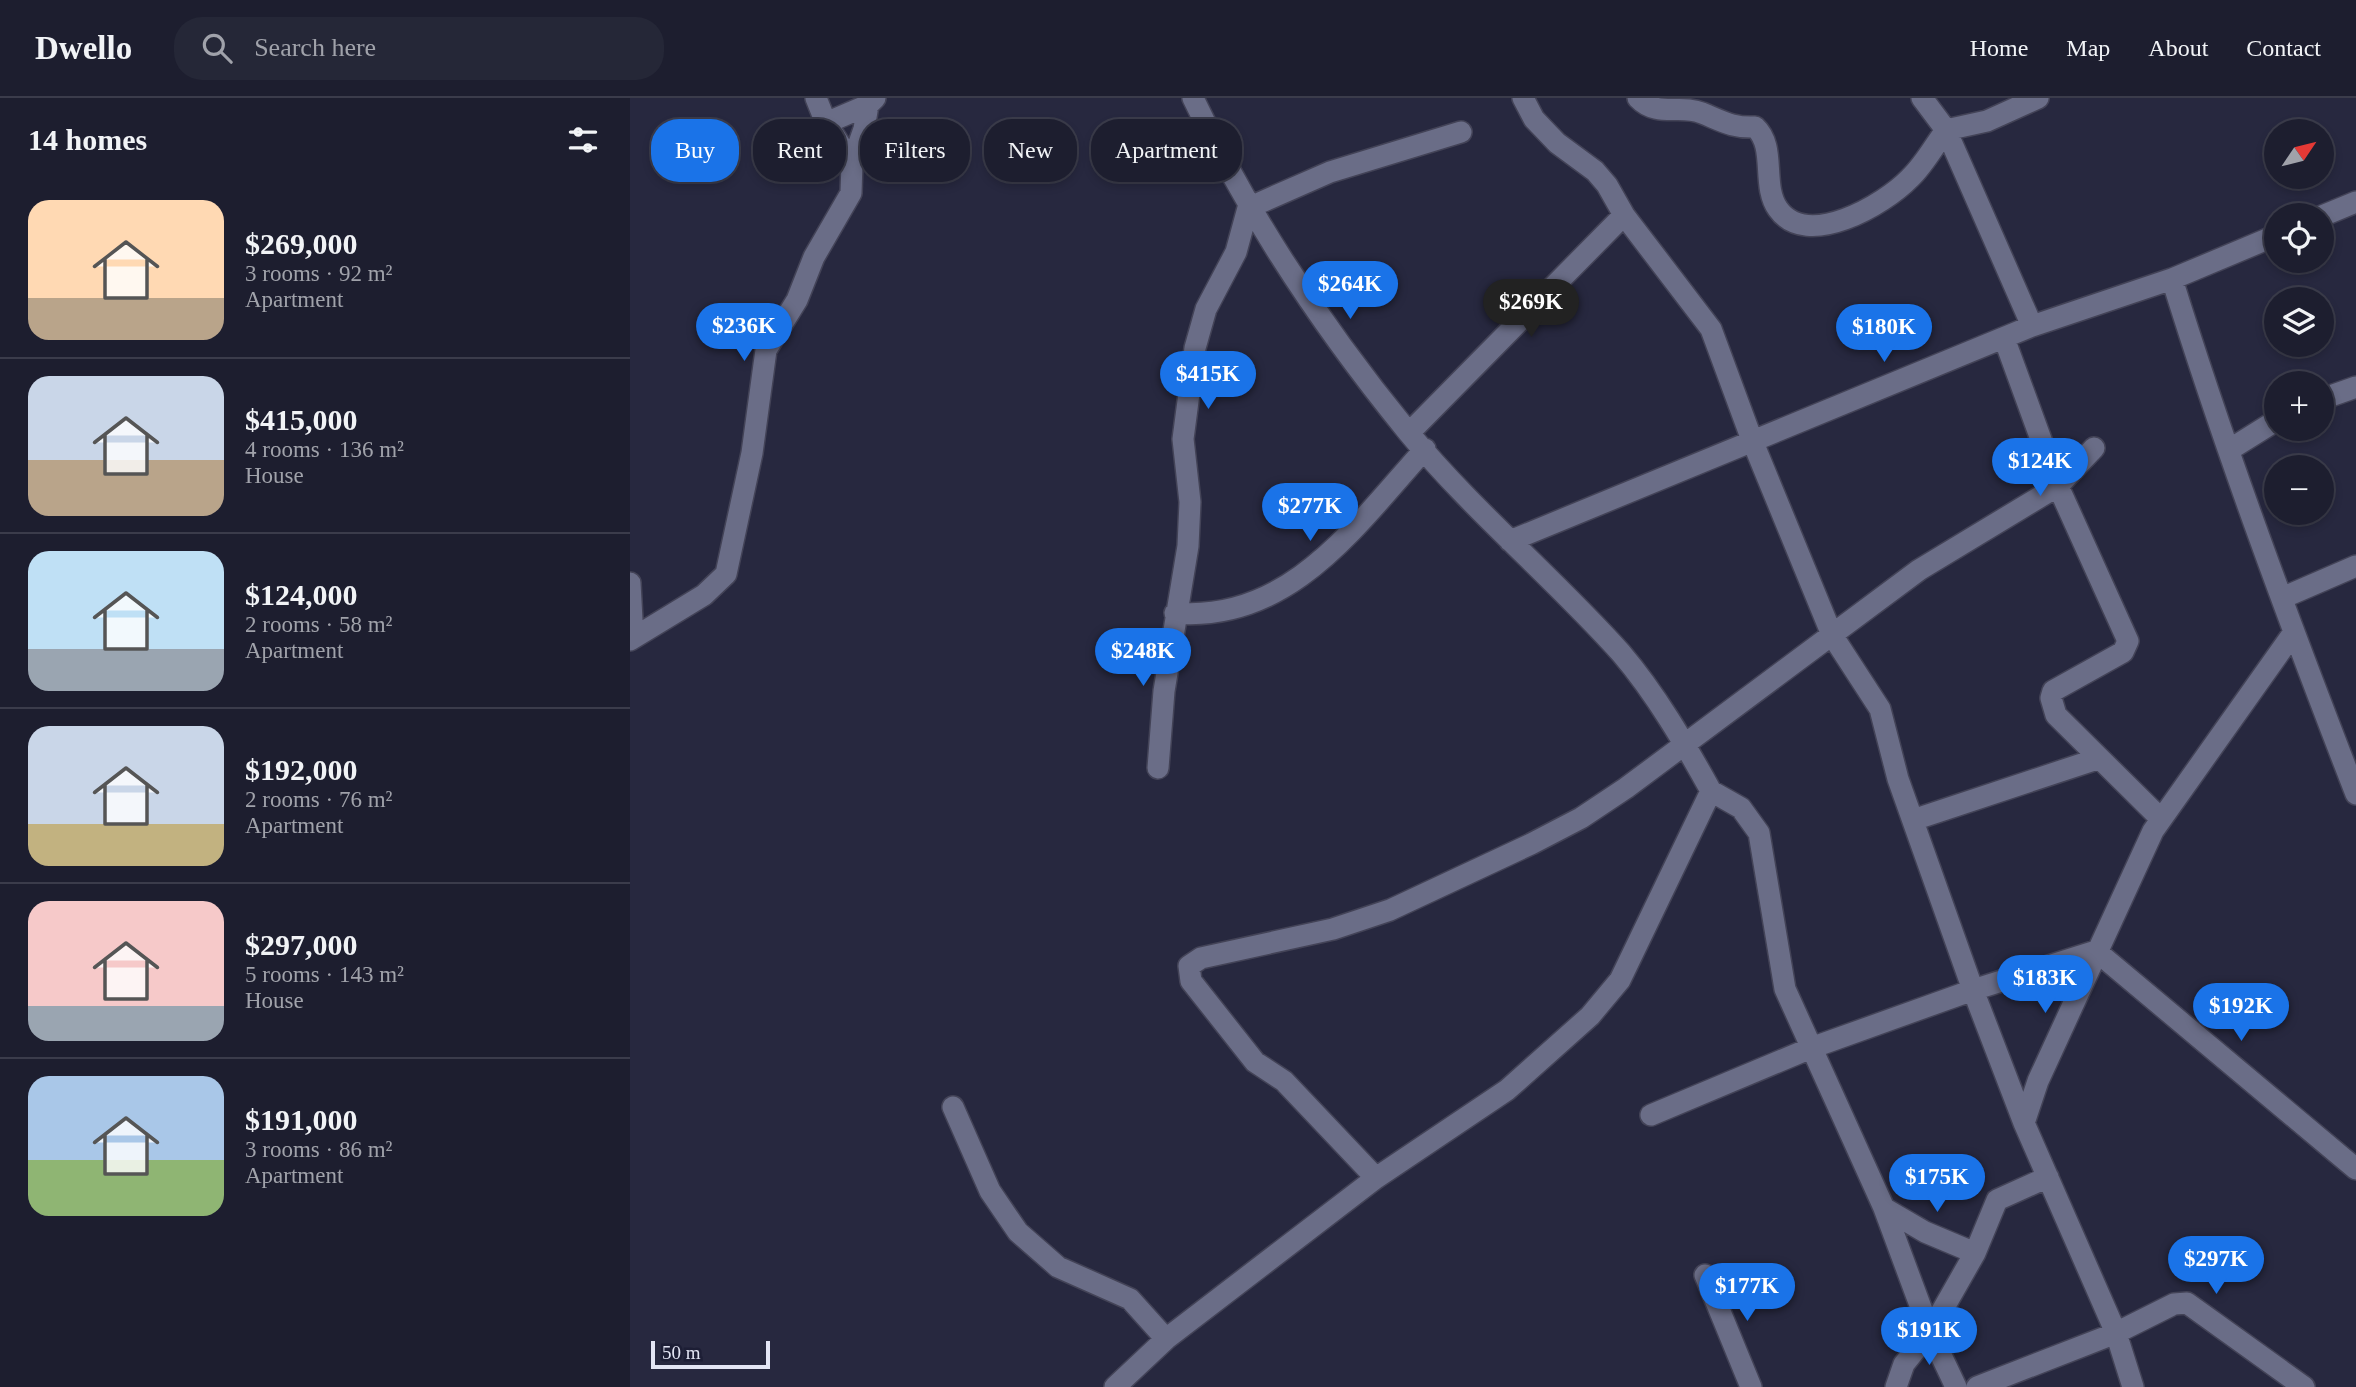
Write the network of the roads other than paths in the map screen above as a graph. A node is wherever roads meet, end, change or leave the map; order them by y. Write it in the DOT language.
graph roads {
  1 [pos="816,98"];
  2 [pos="1193,98"];
  3 [pos="1522,98"];
  4 [pos="1639,98"];
  5 [pos="1922,98"];
  6 [pos="2038,98"];
  7 [pos="871,102"];
  8 [pos="823,119"];
  9 [pos="835,119"];
  10 [pos="1945,130"];
  11 [pos="1461,132"];
  12 [pos="846,154"];
  13 [pos="852,163"];
  14 [pos="2356,202"];
  15 [pos="1248,208"];
  16 [pos="2334,211"];
  17 [pos="1624,215"];
  18 [pos="2264,240"];
  19 [pos="2172,279"];
  20 [pos="2032,326"];
  21 [pos="2004,338"];
  22 [pos="2356,387"];
  23 [pos="2334,395"];
  24 [pos="2264,428"];
  25 [pos="1409,433"];
  26 [pos="1752,440"];
  27 [pos="2094,448"];
  28 [pos="1425,449"];
  29 [pos="2229,450"];
  30 [pos="2058,486"];
  31 [pos="1510,541"];
  32 [pos="2356,566"];
  33 [pos="630,583"];
  34 [pos="2282,598"];
  35 [pos="1175,612"];
  36 [pos="2294,632"];
  37 [pos="1832,635"];
  38 [pos="632,639"];
  39 [pos="1684,743"];
  40 [pos="2097,759"];
  41 [pos="2350,760"];
  42 [pos="1158,768"];
  43 [pos="1711,791"];
  44 [pos="2356,793"];
  45 [pos="2160,818"];
  46 [pos="1913,820"];
  47 [pos="2096,951"];
  48 [pos="1973,990"];
  49 [pos="1811,1048"];
  50 [pos="953,1107"];
  51 [pos="1651,1115"];
  52 [pos="2024,1123"];
  53 [pos="2356,1169"];
  54 [pos="2048,1177"];
  55 [pos="1376,1178"];
  56 [pos="1884,1208"];
  57 [pos="1975,1253"];
  58 [pos="1705,1275"];
  59 [pos="1930,1332"];
  60 [pos="2116,1333"];
  61 [pos="1166,1339"];
  62 [pos="1115,1387"];
  63 [pos="1751,1387"];
  64 [pos="1896,1387"];
  65 [pos="1956,1387"];
  66 [pos="1977,1387"];
  67 [pos="2133,1387"];
  68 [pos="2304,1387"];
  1 -- 8 [label="street"];
  2 -- 15 [label="street"];
  3 -- 17 [label="street"];
  4 -- 10 [label="street"];
  5 -- 10 [label="street"];
  6 -- 10 [label="street"];
  7 -- 9 [label="street"];
  7 -- 13 [label="street"];
  10 -- 20 [label="street"];
  11 -- 15 [label="street"];
  12 -- 13 [label="street"];
  13 -- 38 [label="street"];
  14 -- 16 [label="street"];
  15 -- 25 [label="street"];
  15 -- 35 [label="street"];
  17 -- 25 [label="street"];
  17 -- 26 [label="street"];
  18 -- 19 [label="street"];
  19 -- 20 [label="street"];
  19 -- 29 [label="street"];
  20 -- 21 [label="street"];
  21 -- 26 [label="street"];
  21 -- 30 [label="street"];
  22 -- 23 [label="street"];
  24 -- 29 [label="street"];
  25 -- 28 [label="street"];
  26 -- 31 [label="street"];
  26 -- 37 [label="street"];
  27 -- 30 [label="street"];
  28 -- 31 [label="street"];
  28 -- 35 [label="street"];
  29 -- 34 [label="street"];
  30 -- 37 [label="street"];
  30 -- 40 [label="street"];
  31 -- 39 [label="street"];
  32 -- 34 [label="street"];
  33 -- 38 [label="street"];
  34 -- 36 [label="street"];
  35 -- 42 [label="street"];
  36 -- 41 [label="street"];
  36 -- 45 [label="street"];
  37 -- 39 [label="street"];
  37 -- 46 [label="street"];
  39 -- 43 [label="street"];
  39 -- 55 [label="street"];
  40 -- 45 [label="street"];
  40 -- 46 [label="street"];
  41 -- 44 [label="street"];
  43 -- 49 [label="street"];
  43 -- 55 [label="street"];
  45 -- 47 [label="street"];
  46 -- 48 [label="street"];
  47 -- 48 [label="street"];
  47 -- 52 [label="street"];
  47 -- 53 [label="street"];
  48 -- 49 [label="street"];
  48 -- 52 [label="street"];
  49 -- 51 [label="street"];
  49 -- 56 [label="street"];
  50 -- 61 [label="street"];
  52 -- 54 [label="street"];
  54 -- 57 [label="street"];
  54 -- 60 [label="street"];
  55 -- 61 [label="street"];
  56 -- 57 [label="street"];
  56 -- 59 [label="street"];
  57 -- 59 [label="street"];
  58 -- 63 [label="street"];
  59 -- 64 [label="street"];
  59 -- 65 [label="street"];
  60 -- 66 [label="street"];
  60 -- 67 [label="street"];
  60 -- 68 [label="street"];
  61 -- 62 [label="street"];
}
